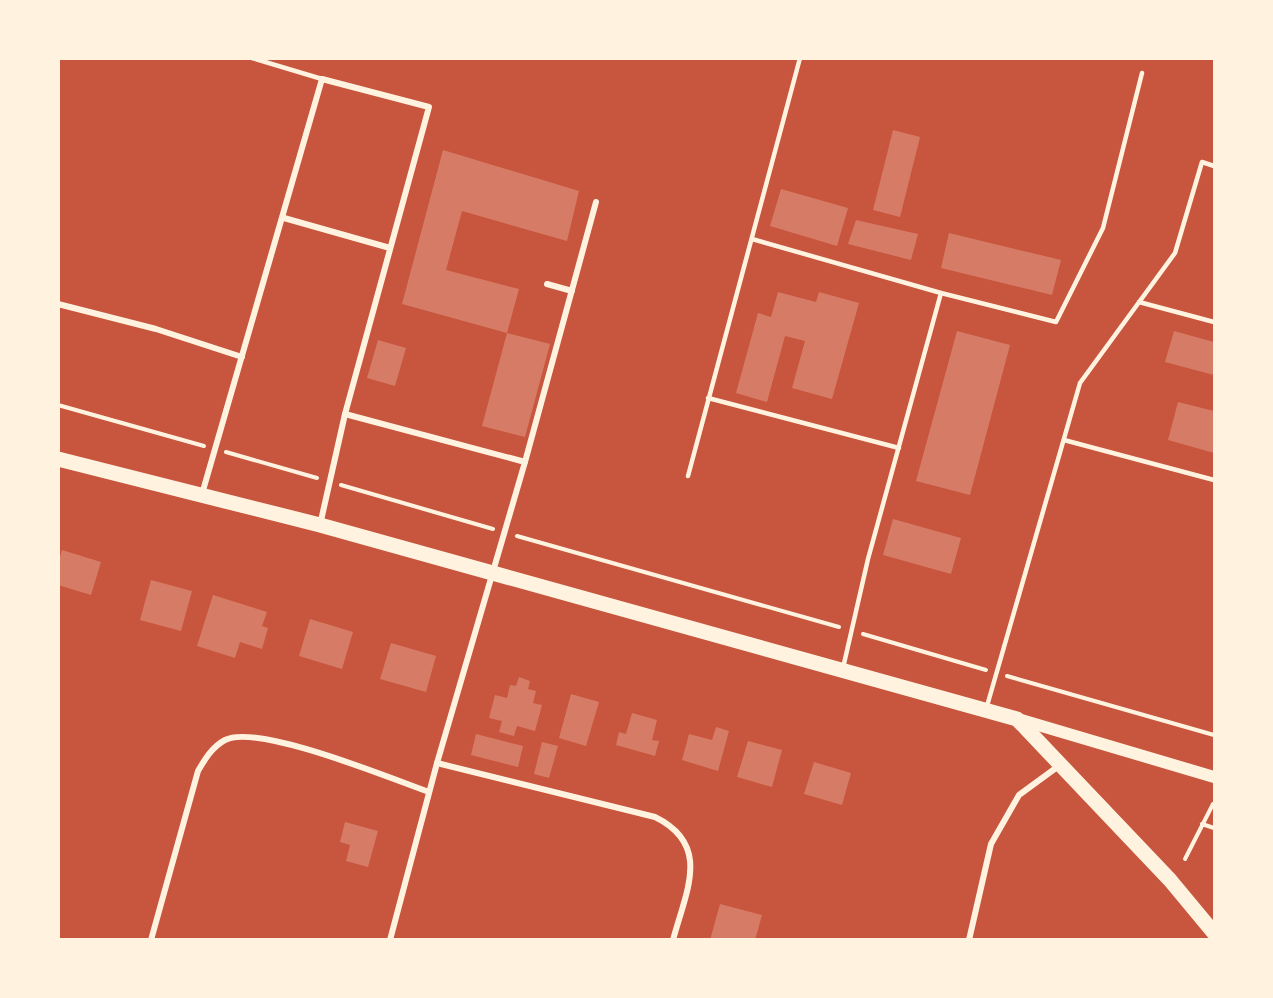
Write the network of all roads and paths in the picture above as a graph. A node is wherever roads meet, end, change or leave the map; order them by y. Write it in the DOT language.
graph roads {
  1 [pos="252,58"];
  2 [pos="800,58"];
  3 [pos="1142,73"];
  4 [pos="322,79"];
  5 [pos="1215,165"];
  6 [pos="596,202"];
  7 [pos="284,218"];
  8 [pos="752,239"];
  9 [pos="390,248"];
  10 [pos="547,284"];
  11 [pos="572,291"];
  12 [pos="941,293"];
  13 [pos="1139,302"];
  14 [pos="58,304"];
  15 [pos="1215,322"];
  16 [pos="242,357"];
  17 [pos="708,398"];
  18 [pos="58,405"];
  19 [pos="345,414"];
  20 [pos="1064,440"];
  21 [pos="899,448"];
  22 [pos="215,449"];
  23 [pos="58,459"];
  24 [pos="525,462"];
  25 [pos="688,476"];
  26 [pos="1215,480"];
  27 [pos="329,482"];
  28 [pos="202,495"];
  29 [pos="320,525"];
  30 [pos="505,532"];
  31 [pos="494,573"];
  32 [pos="852,631"];
  33 [pos="843,670"];
  34 [pos="996,673"];
  35 [pos="986,709"];
  36 [pos="1017,719"];
  37 [pos="1215,735"];
  38 [pos="437,763"];
  39 [pos="1060,765"];
  40 [pos="1215,777"];
  41 [pos="429,792"];
  42 [pos="1213,804"];
  43 [pos="1203,824"];
  44 [pos="1215,828"];
  45 [pos="1185,859"];
  46 [pos="1215,933"];
  47 [pos="151,939"];
  48 [pos="390,939"];
  49 [pos="673,939"];
  50 [pos="969,939"];
  1 -- 4 [label="lane"];
  2 -- 8 [label="lane"];
  3 -- 12 [label="lane"];
  4 -- 7 [label="street"];
  4 -- 9 [label="street"];
  5 -- 13 [label="lane"];
  6 -- 11 [label="street"];
  7 -- 9 [label="street"];
  7 -- 16 [label="street"];
  8 -- 12 [label="lane"];
  8 -- 17 [label="lane"];
  9 -- 19 [label="street"];
  10 -- 11 [label="street"];
  11 -- 24 [label="street"];
  12 -- 21 [label="lane"];
  13 -- 15 [label="lane"];
  13 -- 20 [label="lane"];
  14 -- 16 [label="street"];
  16 -- 22 [label="street"];
  17 -- 21 [label="lane"];
  17 -- 25 [label="lane"];
  18 -- 22 [label="path"];
  19 -- 24 [label="street"];
  19 -- 27 [label="street"];
  20 -- 26 [label="lane"];
  20 -- 34 [label="lane"];
  21 -- 32 [label="lane"];
  22 -- 27 [label="path"];
  22 -- 28 [label="street"];
  23 -- 28 [label="main road"];
  24 -- 30 [label="street"];
  27 -- 29 [label="street"];
  27 -- 30 [label="path"];
  28 -- 29 [label="main road"];
  29 -- 31 [label="main road"];
  30 -- 31 [label="street"];
  30 -- 32 [label="path"];
  31 -- 33 [label="main road"];
  31 -- 38 [label="street"];
  32 -- 33 [label="lane"];
  32 -- 34 [label="path"];
  33 -- 35 [label="main road"];
  34 -- 35 [label="lane"];
  34 -- 37 [label="path"];
  35 -- 36 [label="main road"];
  36 -- 39 [label="main road"];
  36 -- 40 [label="main road"];
  38 -- 41 [label="street"];
  38 -- 49 [label="street"];
  39 -- 46 [label="main road"];
  39 -- 50 [label="street"];
  41 -- 47 [label="street"];
  41 -- 48 [label="street"];
  42 -- 43 [label="path"];
  43 -- 44 [label="path"];
  43 -- 45 [label="path"];
}
